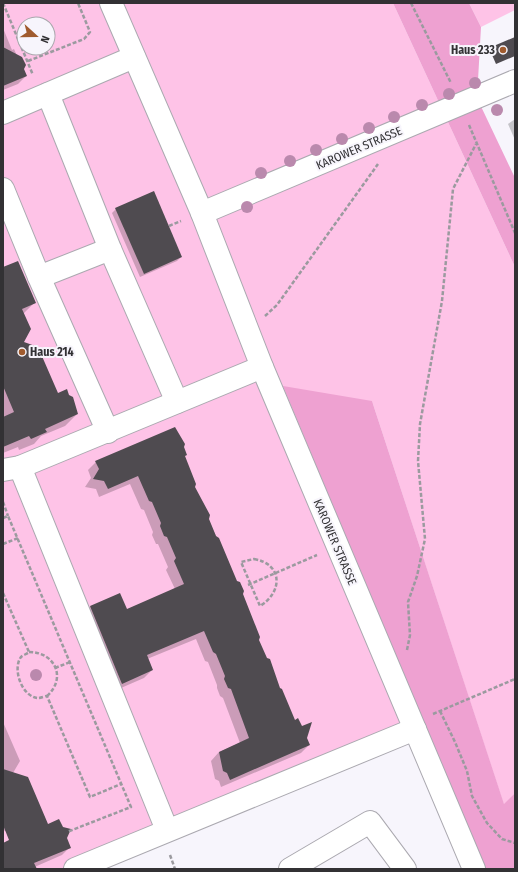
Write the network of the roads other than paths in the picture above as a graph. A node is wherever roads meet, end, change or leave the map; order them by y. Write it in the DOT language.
graph roads {
  1 [pos="110,3"];
  2 [pos="134,57"];
  3 [pos="515,81"];
  4 [pos="45,95"];
  5 [pos="3,113"];
  6 [pos="3,189"];
  7 [pos="202,213"];
  8 [pos="110,249"];
  9 [pos="39,277"];
  10 [pos="262,367"];
  11 [pos="177,402"];
  12 [pos="108,432"];
  13 [pos="12,469"];
  14 [pos="413,726"];
  15 [pos="167,830"];
  16 [pos="75,869"];
  17 [pos="290,869"];
  18 [pos="405,869"];
  19 [pos="474,869"];
  1 -- 2 [label="lane, KAROWER STRASSE"];
  2 -- 4 [label="lane"];
  2 -- 7 [label="lane, KAROWER STRASSE"];
  3 -- 7 [label="lane, KAROWER STRASSE"];
  4 -- 5 [label="lane"];
  4 -- 8 [label="lane"];
  6 -- 9 [label="lane"];
  7 -- 10 [label="lane, KAROWER STRASSE"];
  8 -- 9 [label="lane"];
  8 -- 11 [label="lane"];
  9 -- 12 [label="lane"];
  10 -- 11 [label="lane"];
  10 -- 14 [label="lane, KAROWER STRASSE"];
  11 -- 12 [label="lane"];
  12 -- 13 [label="lane"];
  13 -- 15 [label="lane"];
  14 -- 15 [label="lane"];
  14 -- 19 [label="lane, KAROWER STRASSE"];
  15 -- 16 [label="lane"];
  17 -- 18 [label="lane"];
}
